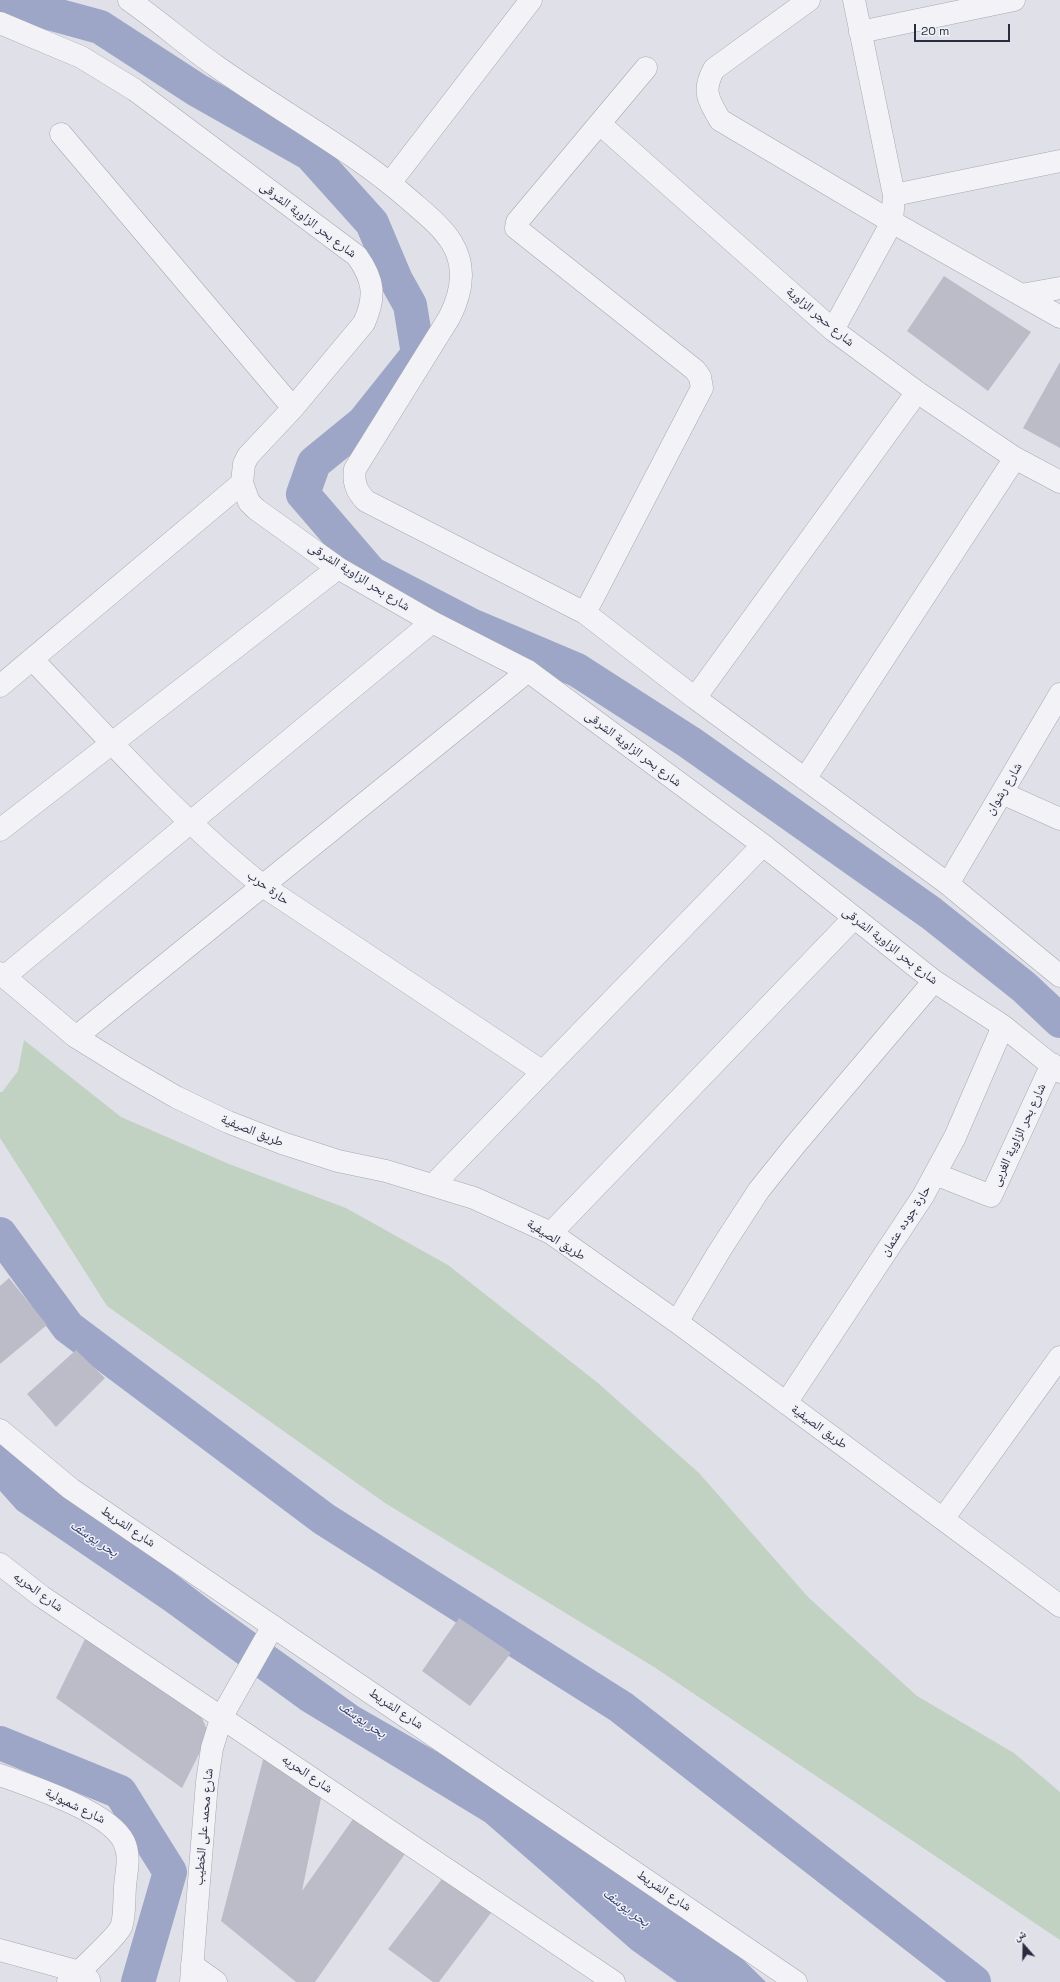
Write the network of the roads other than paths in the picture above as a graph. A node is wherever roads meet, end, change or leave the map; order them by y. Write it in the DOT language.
graph roads {
  1 [pos="129,0"];
  2 [pos="530,0"];
  3 [pos="809,0"];
  4 [pos="854,0"];
  5 [pos="1014,0"];
  6 [pos="0,23"];
  7 [pos="860,32"];
  8 [pos="646,68"];
  9 [pos="600,124"];
  10 [pos="61,134"];
  11 [pos="1060,161"];
  12 [pos="390,183"];
  13 [pos="894,195"];
  14 [pos="892,222"];
  15 [pos="1060,288"];
  16 [pos="1021,295"];
  17 [pos="1060,317"];
  18 [pos="833,330"];
  19 [pos="917,392"];
  20 [pos="293,408"];
  21 [pos="1015,458"];
  22 [pos="1060,482"];
  23 [pos="242,483"];
  24 [pos="338,568"];
  25 [pos="586,613"];
  26 [pos="432,622"];
  27 [pos="32,658"];
  28 [pos="528,671"];
  29 [pos="0,686"];
  30 [pos="1060,694"];
  31 [pos="695,698"];
  32 [pos="113,743"];
  33 [pos="805,779"];
  34 [pos="1002,793"];
  35 [pos="1060,819"];
  36 [pos="190,823"];
  37 [pos="0,830"];
  38 [pos="763,845"];
  39 [pos="948,884"];
  40 [pos="263,886"];
  41 [pos="853,919"];
  42 [pos="2,975"];
  43 [pos="1060,976"];
  44 [pos="934,981"];
  45 [pos="1003,1026"];
  46 [pos="76,1037"];
  47 [pos="1056,1068"];
  48 [pos="543,1072"];
  49 [pos="935,1174"];
  50 [pos="434,1184"];
  51 [pos="551,1233"];
  52 [pos="677,1322"];
  53 [pos="1060,1357"];
  54 [pos="786,1403"];
  55 [pos="0,1430"];
  56 [pos="943,1519"];
  57 [pos="0,1564"];
  58 [pos="1060,1606"];
  59 [pos="270,1632"];
  60 [pos="222,1716"];
  61 [pos="0,1775"];
  62 [pos="0,1950"];
  63 [pos="192,1973"];
  64 [pos="79,1979"];
  65 [pos="216,1982"];
  66 [pos="614,1982"];
  67 [pos="796,1982"];
  1 -- 12 [label="street"];
  2 -- 12 [label="street"];
  3 -- 14 [label="street"];
  4 -- 7 [label="street"];
  5 -- 7 [label="street"];
  6 -- 20 [label="street, شارع بحر الزاوية الشرقى"];
  7 -- 13 [label="street"];
  8 -- 9 [label="street"];
  9 -- 18 [label="street, شارع حجر الزاوية"];
  9 -- 25 [label="street"];
  10 -- 20 [label="street"];
  11 -- 13 [label="street"];
  12 -- 25 [label="street"];
  13 -- 14 [label="street"];
  14 -- 16 [label="street"];
  14 -- 18 [label="street"];
  15 -- 16 [label="street"];
  16 -- 17 [label="street"];
  18 -- 19 [label="street, شارع حجر الزاوية"];
  19 -- 21 [label="street, شارع حجر الزاوية"];
  19 -- 31 [label="street"];
  20 -- 23 [label="street, شارع بحر الزاوية الشرقى"];
  21 -- 22 [label="street, شارع حجر الزاوية"];
  21 -- 33 [label="street"];
  23 -- 24 [label="street, شارع بحر الزاوية الشرقى"];
  23 -- 27 [label="street"];
  24 -- 26 [label="street, شارع بحر الزاوية الشرقى"];
  24 -- 32 [label="street"];
  25 -- 31 [label="street"];
  26 -- 28 [label="street, شارع بحر الزاوية الشرقى"];
  26 -- 36 [label="street"];
  27 -- 29 [label="street"];
  27 -- 32 [label="street, حارة حرب"];
  28 -- 38 [label="street, شارع بحر الزاوية الشرقى"];
  28 -- 40 [label="street"];
  30 -- 34 [label="street, شارع رشوان"];
  31 -- 33 [label="street"];
  32 -- 36 [label="street, حارة حرب"];
  32 -- 37 [label="street"];
  33 -- 39 [label="street"];
  34 -- 35 [label="street"];
  34 -- 39 [label="street, شارع رشوان"];
  36 -- 40 [label="street, حارة حرب"];
  36 -- 42 [label="street"];
  38 -- 41 [label="street, شارع بحر الزاوية الشرقى"];
  38 -- 48 [label="street"];
  39 -- 43 [label="street"];
  40 -- 46 [label="street"];
  40 -- 48 [label="street, حارة حرب"];
  41 -- 44 [label="street, شارع بحر الزاوية الشرقى"];
  41 -- 51 [label="street"];
  42 -- 46 [label="street, طريق الصيفية"];
  44 -- 45 [label="street, شارع بحر الزاوية الشرقى"];
  44 -- 52 [label="street"];
  45 -- 47 [label="street, شارع بحر الزاوية الشرقى"];
  45 -- 49 [label="street, حارة جوده عثمان"];
  46 -- 50 [label="street, طريق الصيفية"];
  47 -- 49 [label="street, شارع بحر الزاوية الغربى"];
  48 -- 50 [label="street"];
  49 -- 54 [label="street, حارة جوده عثمان"];
  50 -- 51 [label="street, طريق الصيفية"];
  51 -- 52 [label="street, طريق الصيفية"];
  52 -- 54 [label="street, طريق الصيفية"];
  53 -- 56 [label="street"];
  54 -- 56 [label="street, طريق الصيفية"];
  55 -- 59 [label="street, شارع الشريط"];
  56 -- 58 [label="street, طريق الصيفية"];
  57 -- 60 [label="street, شارع الحريه"];
  59 -- 60 [label="street, شارع محمد على الخطيب"];
  59 -- 67 [label="street, شارع الشريط"];
  60 -- 63 [label="street, شارع محمد على الخطيب"];
  60 -- 66 [label="street, شارع الحريه"];
  61 -- 64 [label="street, شارع شمبولية"];
  62 -- 64 [label="street"];
  63 -- 65 [label="street"];
}
